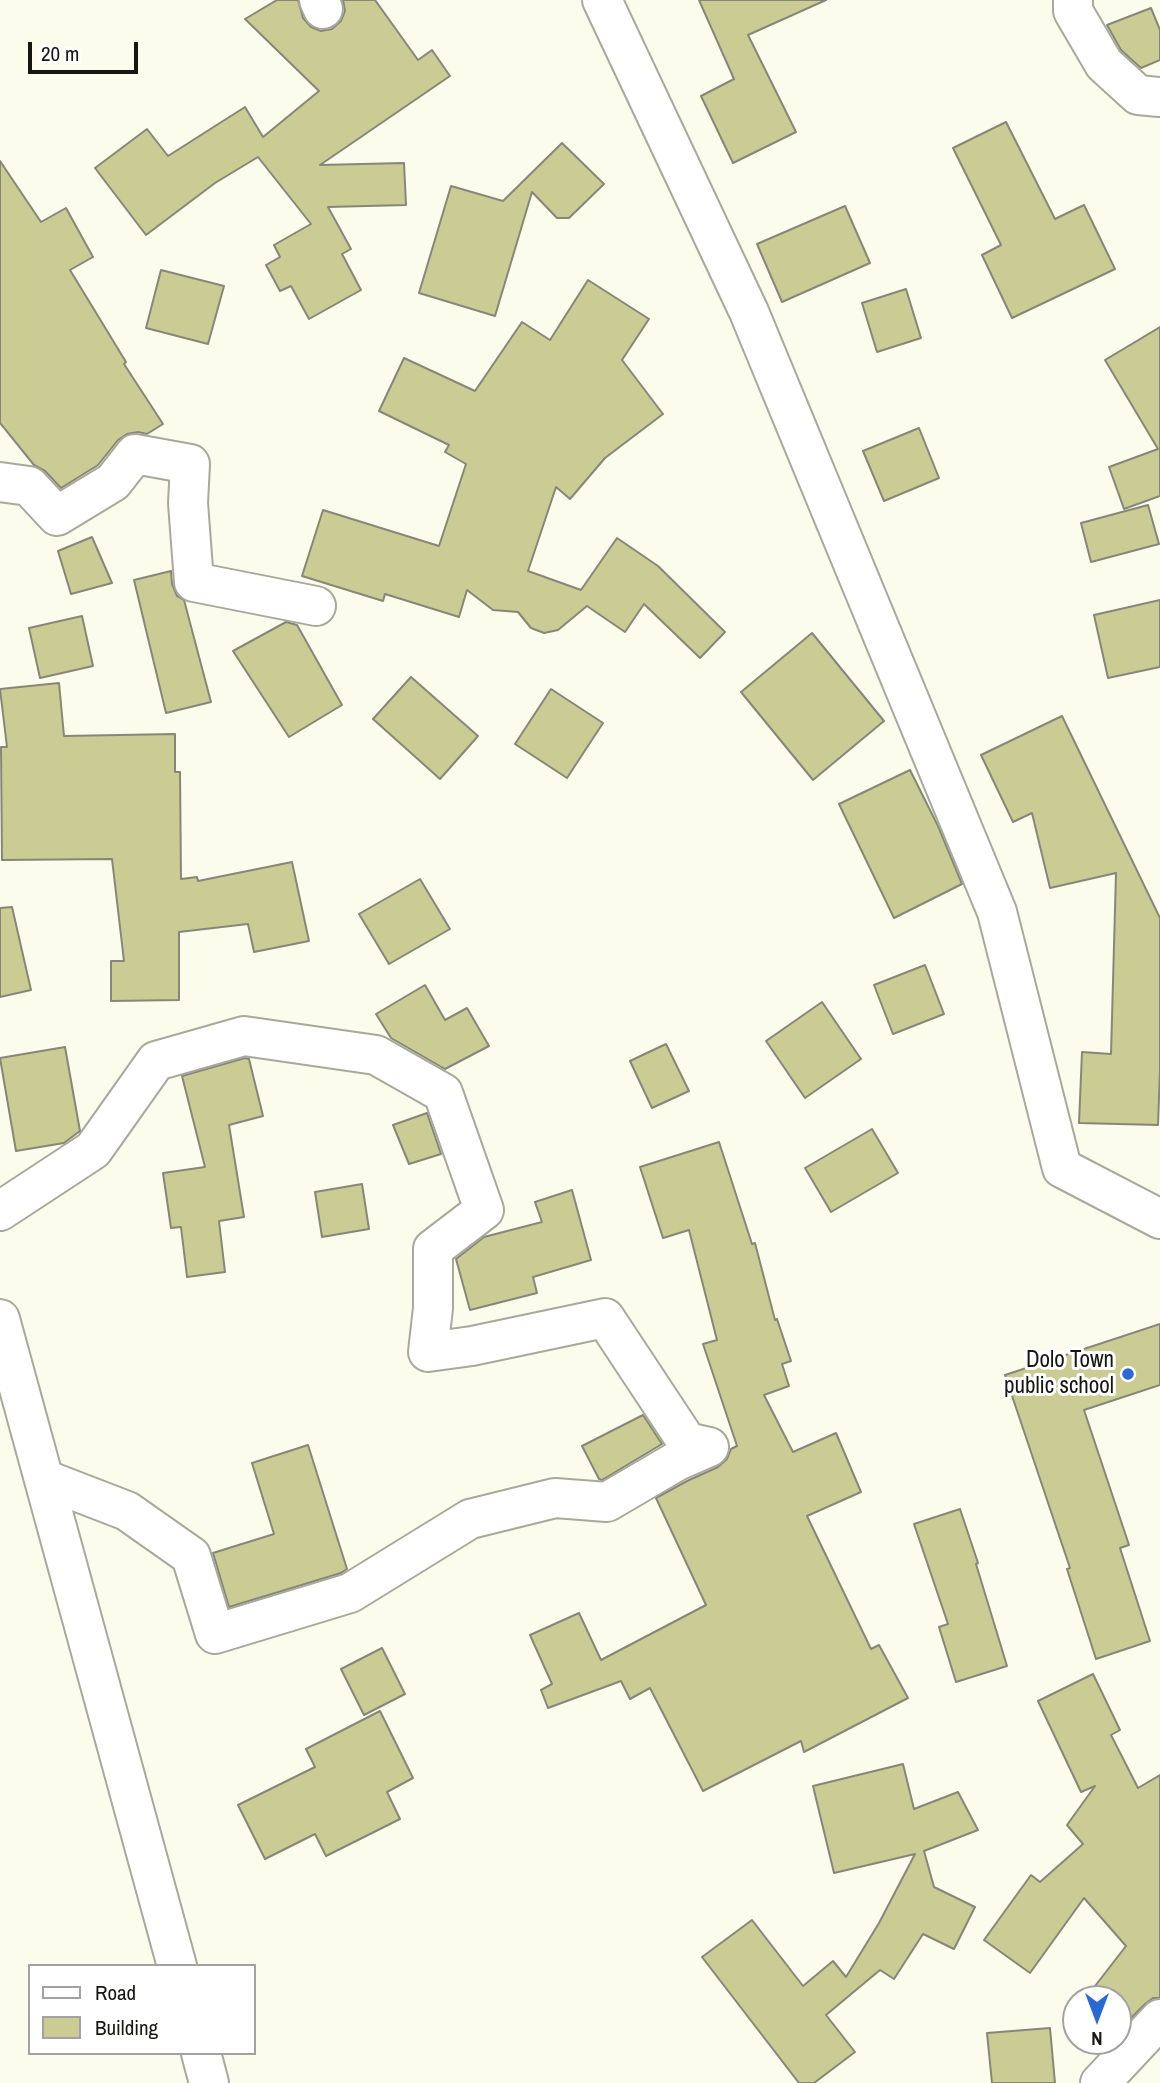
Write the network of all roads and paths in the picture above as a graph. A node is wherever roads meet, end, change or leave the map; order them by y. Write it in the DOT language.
graph roads {
  1 [pos="602,0"];
  2 [pos="1073,0"];
  3 [pos="1160,97"];
  4 [pos="0,482"];
  5 [pos="316,606"];
  6 [pos="0,1211"];
  7 [pos="1160,1219"];
  8 [pos="0,1319"];
  9 [pos="44,1479"];
  10 [pos="176,1964"];
  11 [pos="1160,2019"];
  12 [pos="202,2055"];
  13 [pos="209,2083"];
  14 [pos="1100,2083"];
  1 -- 7 [label="street"];
  2 -- 3 [label="street"];
  4 -- 5 [label="street"];
  6 -- 9 [label="street"];
  8 -- 9 [label="street"];
  9 -- 10 [label="street"];
  11 -- 14 [label="street"];
  12 -- 13 [label="street"];
}
